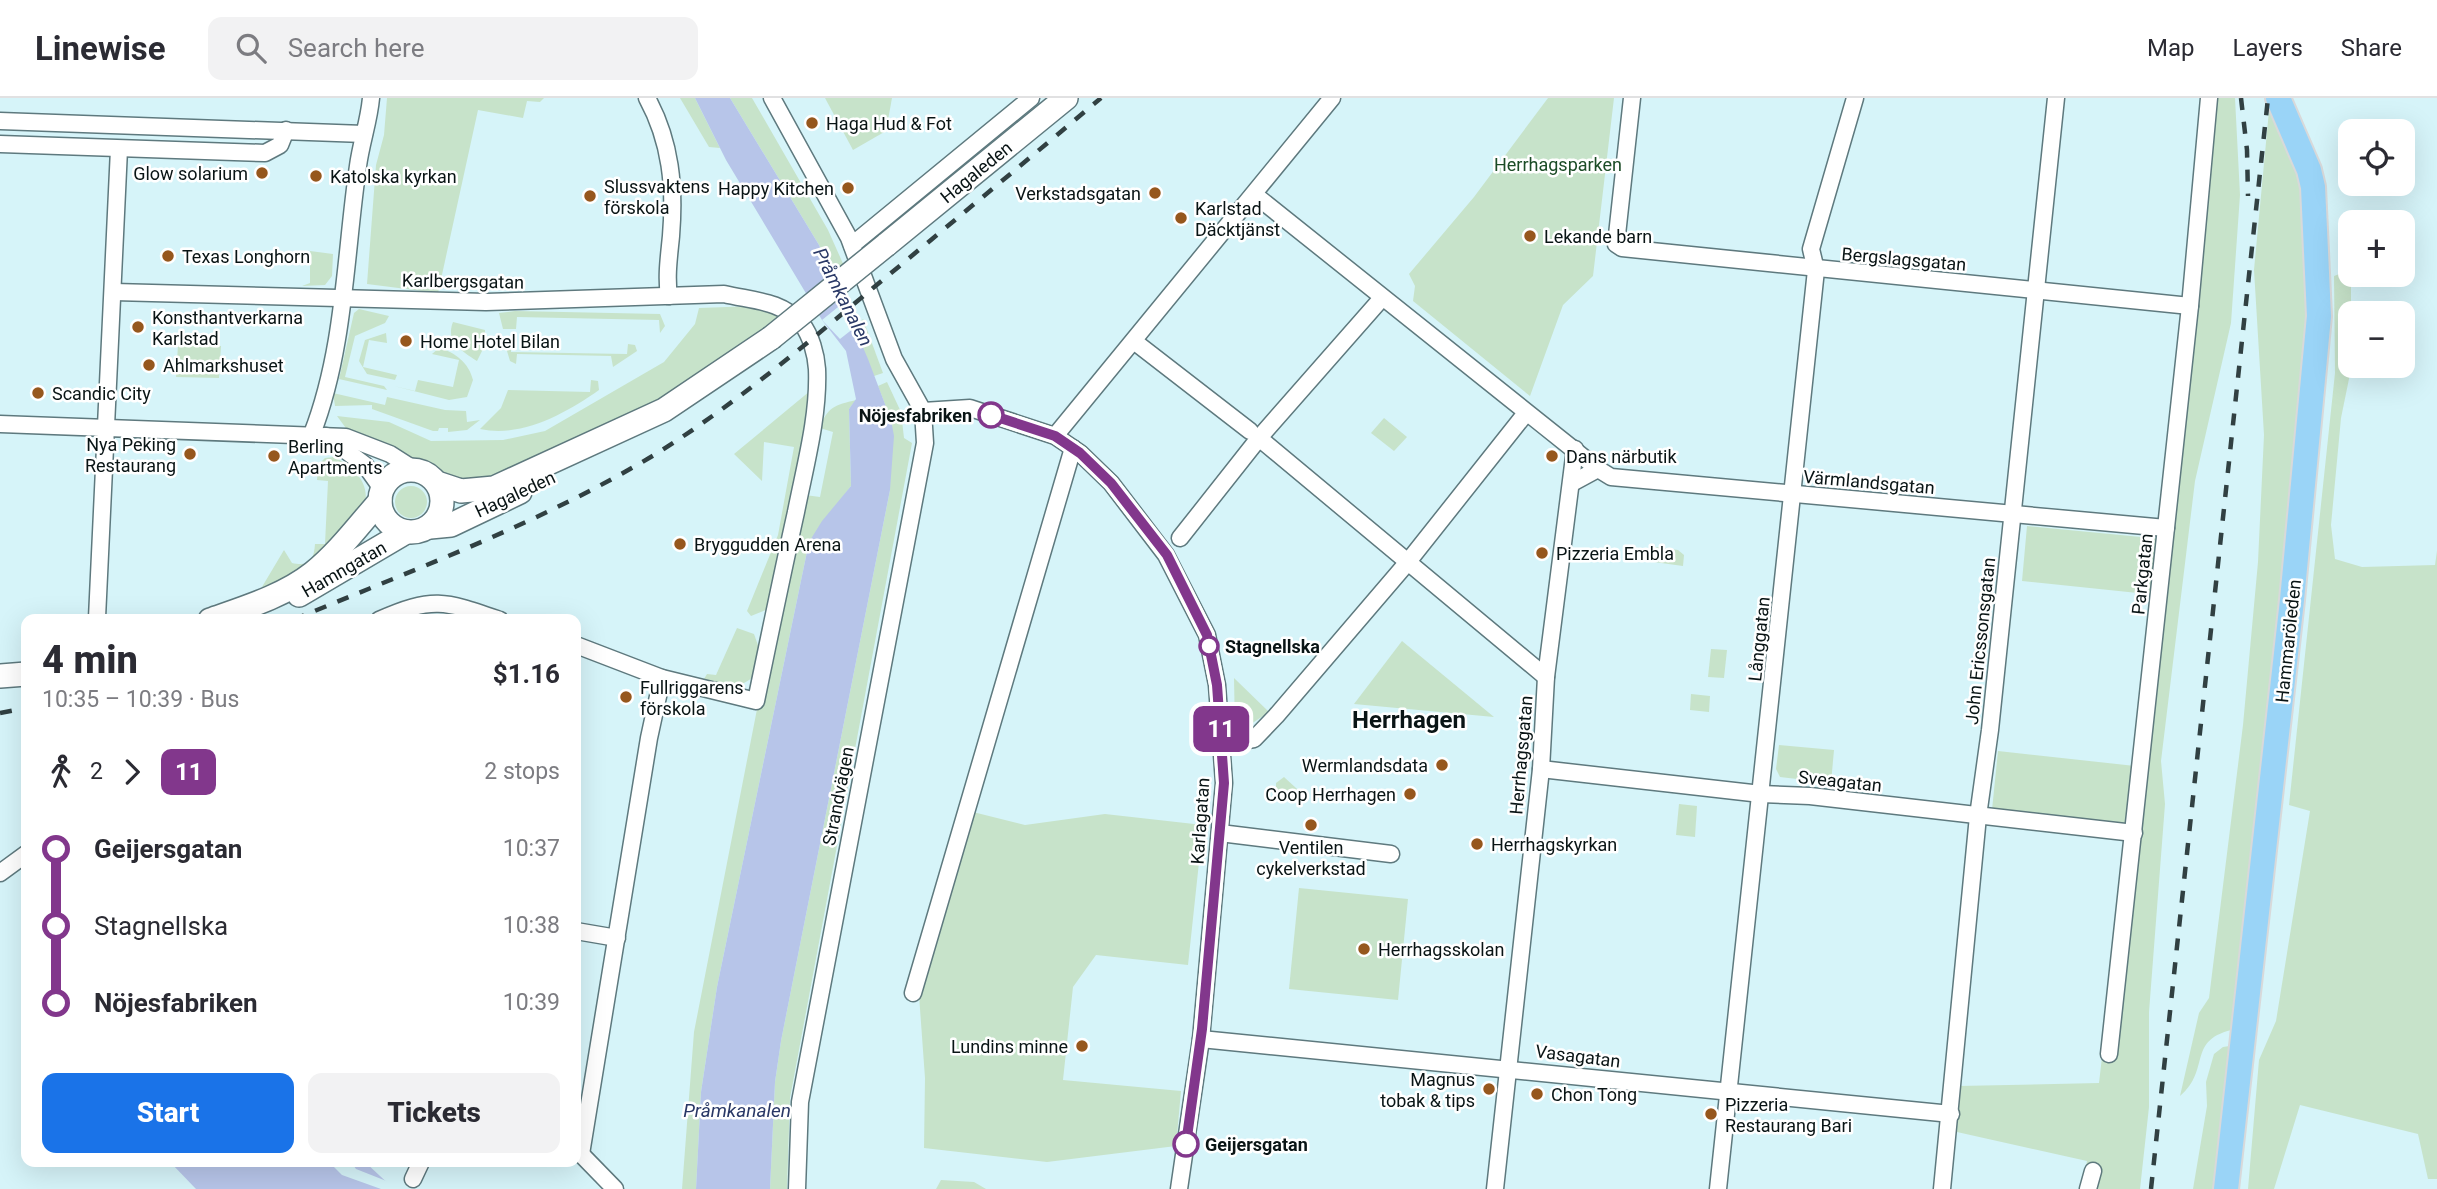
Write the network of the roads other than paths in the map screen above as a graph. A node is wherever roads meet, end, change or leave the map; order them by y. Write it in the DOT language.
graph roads {
  1 [pos="370,98"];
  2 [pos="647,98"];
  3 [pos="772,98"];
  4 [pos="1031,98"];
  5 [pos="1066,98"];
  6 [pos="1332,98"];
  7 [pos="1632,98"];
  8 [pos="1855,98"];
  9 [pos="2056,98"];
  10 [pos="2209,98"];
  11 [pos="2278,98"];
  12 [pos="2291,98"];
  13 [pos="0,121"];
  14 [pos="286,130"];
  15 [pos="364,134"];
  16 [pos="0,144"];
  17 [pos="119,149"];
  18 [pos="1255,195"];
  19 [pos="852,245"];
  20 [pos="1816,270"];
  21 [pos="2035,290"];
  22 [pos="114,292"];
  23 [pos="669,296"];
  24 [pos="1382,298"];
  25 [pos="344,299"];
  26 [pos="2190,306"];
  27 [pos="1135,342"];
  28 [pos="923,411"];
  29 [pos="1526,413"];
  30 [pos="0,424"];
  31 [pos="107,427"];
  32 [pos="632,428"];
  33 [pos="319,435"];
  34 [pos="1254,435"];
  35 [pos="1055,436"];
  36 [pos="1073,448"];
  37 [pos="1575,449"];
  38 [pos="1598,469"];
  39 [pos="415,470"];
  40 [pos="1573,482"];
  41 [pos="437,483"];
  42 [pos="381,495"];
  43 [pos="1791,495"];
  44 [pos="2012,513"];
  45 [pos="430,527"];
  46 [pos="2166,528"];
  47 [pos="406,532"];
  48 [pos="1180,538"];
  49 [pos="1407,563"];
  50 [pos="97,614"];
  51 [pos="226,614"];
  52 [pos="256,614"];
  53 [pos="395,614"];
  54 [pos="483,614"];
  55 [pos="581,647"];
  56 [pos="662,677"];
  57 [pos="1546,677"];
  58 [pos="1222,744"];
  59 [pos="1541,769"];
  60 [pos="1761,794"];
  61 [pos="1978,816"];
  62 [pos="1220,833"];
  63 [pos="2134,834"];
  64 [pos="1391,854"];
  65 [pos="21,858"];
  66 [pos="0,873"];
  67 [pos="581,932"];
  68 [pos="617,938"];
  69 [pos="913,993"];
  70 [pos="1201,1039"];
  71 [pos="2109,1054"];
  72 [pos="1511,1068"];
  73 [pos="1730,1093"];
  74 [pos="1951,1114"];
  75 [pos="581,1136"];
  76 [pos="581,1155"];
  77 [pos="419,1167"];
  78 [pos="2093,1171"];
  79 [pos="413,1179"];
  80 [pos="615,1189"];
  81 [pos="797,1189"];
  82 [pos="1179,1189"];
  83 [pos="1495,1189"];
  84 [pos="1718,1189"];
  85 [pos="1942,1189"];
  86 [pos="2088,1189"];
  87 [pos="2226,1189"];
  88 [pos="2237,1189"];
  1 -- 15 [label="street"];
  2 -- 23 [label="street"];
  3 -- 19 [label="street"];
  4 -- 19 [label="street"];
  5 -- 32 [label="street, Hagaleden, bridge"];
  6 -- 18 [label="street"];
  7 -- 20 [label="street, Bergslagsgatan"];
  8 -- 20 [label="street, Långgatan"];
  9 -- 21 [label="street, John Ericssonsgatan"];
  10 -- 26 [label="street, Parkgatan"];
  11 -- 87 [label="main road, Hammaröleden"];
  12 -- 88 [label="main road, Hammaröleden"];
  13 -- 14 [label="street"];
  14 -- 15 [label="street"];
  14 -- 17 [label="street"];
  15 -- 25 [label="street"];
  16 -- 17 [label="street"];
  17 -- 22 [label="street"];
  18 -- 24 [label="street"];
  18 -- 27 [label="street"];
  19 -- 28 [label="street"];
  20 -- 21 [label="street, Bergslagsgatan"];
  20 -- 43 [label="street, Långgatan"];
  21 -- 26 [label="street, Bergslagsgatan"];
  21 -- 44 [label="street, John Ericssonsgatan"];
  22 -- 25 [label="street, Karlbergsgatan"];
  22 -- 31 [label="street"];
  23 -- 25 [label="street, Karlbergsgatan"];
  23 -- 56 [label="street, Karlbergsgatan"];
  24 -- 29 [label="street"];
  24 -- 34 [label="street"];
  25 -- 33 [label="street"];
  26 -- 46 [label="street, Parkgatan"];
  27 -- 34 [label="street"];
  27 -- 35 [label="street"];
  28 -- 35 [label="street, Karlagatan"];
  28 -- 81 [label="street, Strandvägen"];
  29 -- 37 [label="street"];
  29 -- 49 [label="street"];
  30 -- 31 [label="street"];
  31 -- 33 [label="street"];
  31 -- 50 [label="street"];
  32 -- 41 [label="street, Hagaleden"];
  32 -- 45 [label="street, Hagaleden"];
  33 -- 39 [label="street"];
  33 -- 42 [label="street"];
  34 -- 48 [label="street"];
  34 -- 49 [label="street"];
  35 -- 36 [label="street, Karlagatan"];
  36 -- 58 [label="street, Karlagatan"];
  36 -- 69 [label="street"];
  37 -- 38 [label="street"];
  37 -- 40 [label="street, Herrhagsgatan"];
  38 -- 40 [label="street"];
  38 -- 43 [label="street, Värmlandsgatan"];
  39 -- 41 [label="street"];
  39 -- 42 [label="street"];
  40 -- 57 [label="street, Herrhagsgatan"];
  41 -- 45 [label="street"];
  42 -- 47 [label="street"];
  42 -- 51 [label="street, Hamngatan"];
  43 -- 44 [label="street, Värmlandsgatan"];
  43 -- 60 [label="street, Långgatan"];
  44 -- 46 [label="street, Värmlandsgatan"];
  44 -- 61 [label="street, John Ericssonsgatan"];
  45 -- 47 [label="street"];
  46 -- 63 [label="street, Parkgatan"];
  47 -- 52 [label="street, Hamngatan"];
  49 -- 57 [label="street"];
  49 -- 58 [label="street"];
  53 -- 54 [label="street"];
  55 -- 56 [label="street"];
  56 -- 68 [label="street"];
  57 -- 59 [label="street, Herrhagsgatan"];
  58 -- 62 [label="street, Karlagatan"];
  59 -- 60 [label="street, Sveagatan"];
  59 -- 72 [label="street, Herrhagsgatan"];
  60 -- 61 [label="street, Sveagatan"];
  60 -- 73 [label="street, Långgatan"];
  61 -- 63 [label="street, Sveagatan"];
  61 -- 74 [label="street, John Ericssonsgatan"];
  62 -- 64 [label="street"];
  62 -- 70 [label="street, Karlagatan"];
  63 -- 71 [label="street, Parkgatan"];
  65 -- 66 [label="street"];
  67 -- 68 [label="street"];
  68 -- 75 [label="street"];
  70 -- 72 [label="street, Vasagatan"];
  70 -- 82 [label="street, Karlagatan"];
  72 -- 73 [label="street, Vasagatan"];
  72 -- 83 [label="street, Herrhagsgatan"];
  73 -- 74 [label="street, Vasagatan"];
  73 -- 84 [label="street, Långgatan"];
  74 -- 85 [label="street, John Ericssonsgatan"];
  76 -- 80 [label="street"];
  77 -- 79 [label="street"];
  78 -- 86 [label="street"];
}
